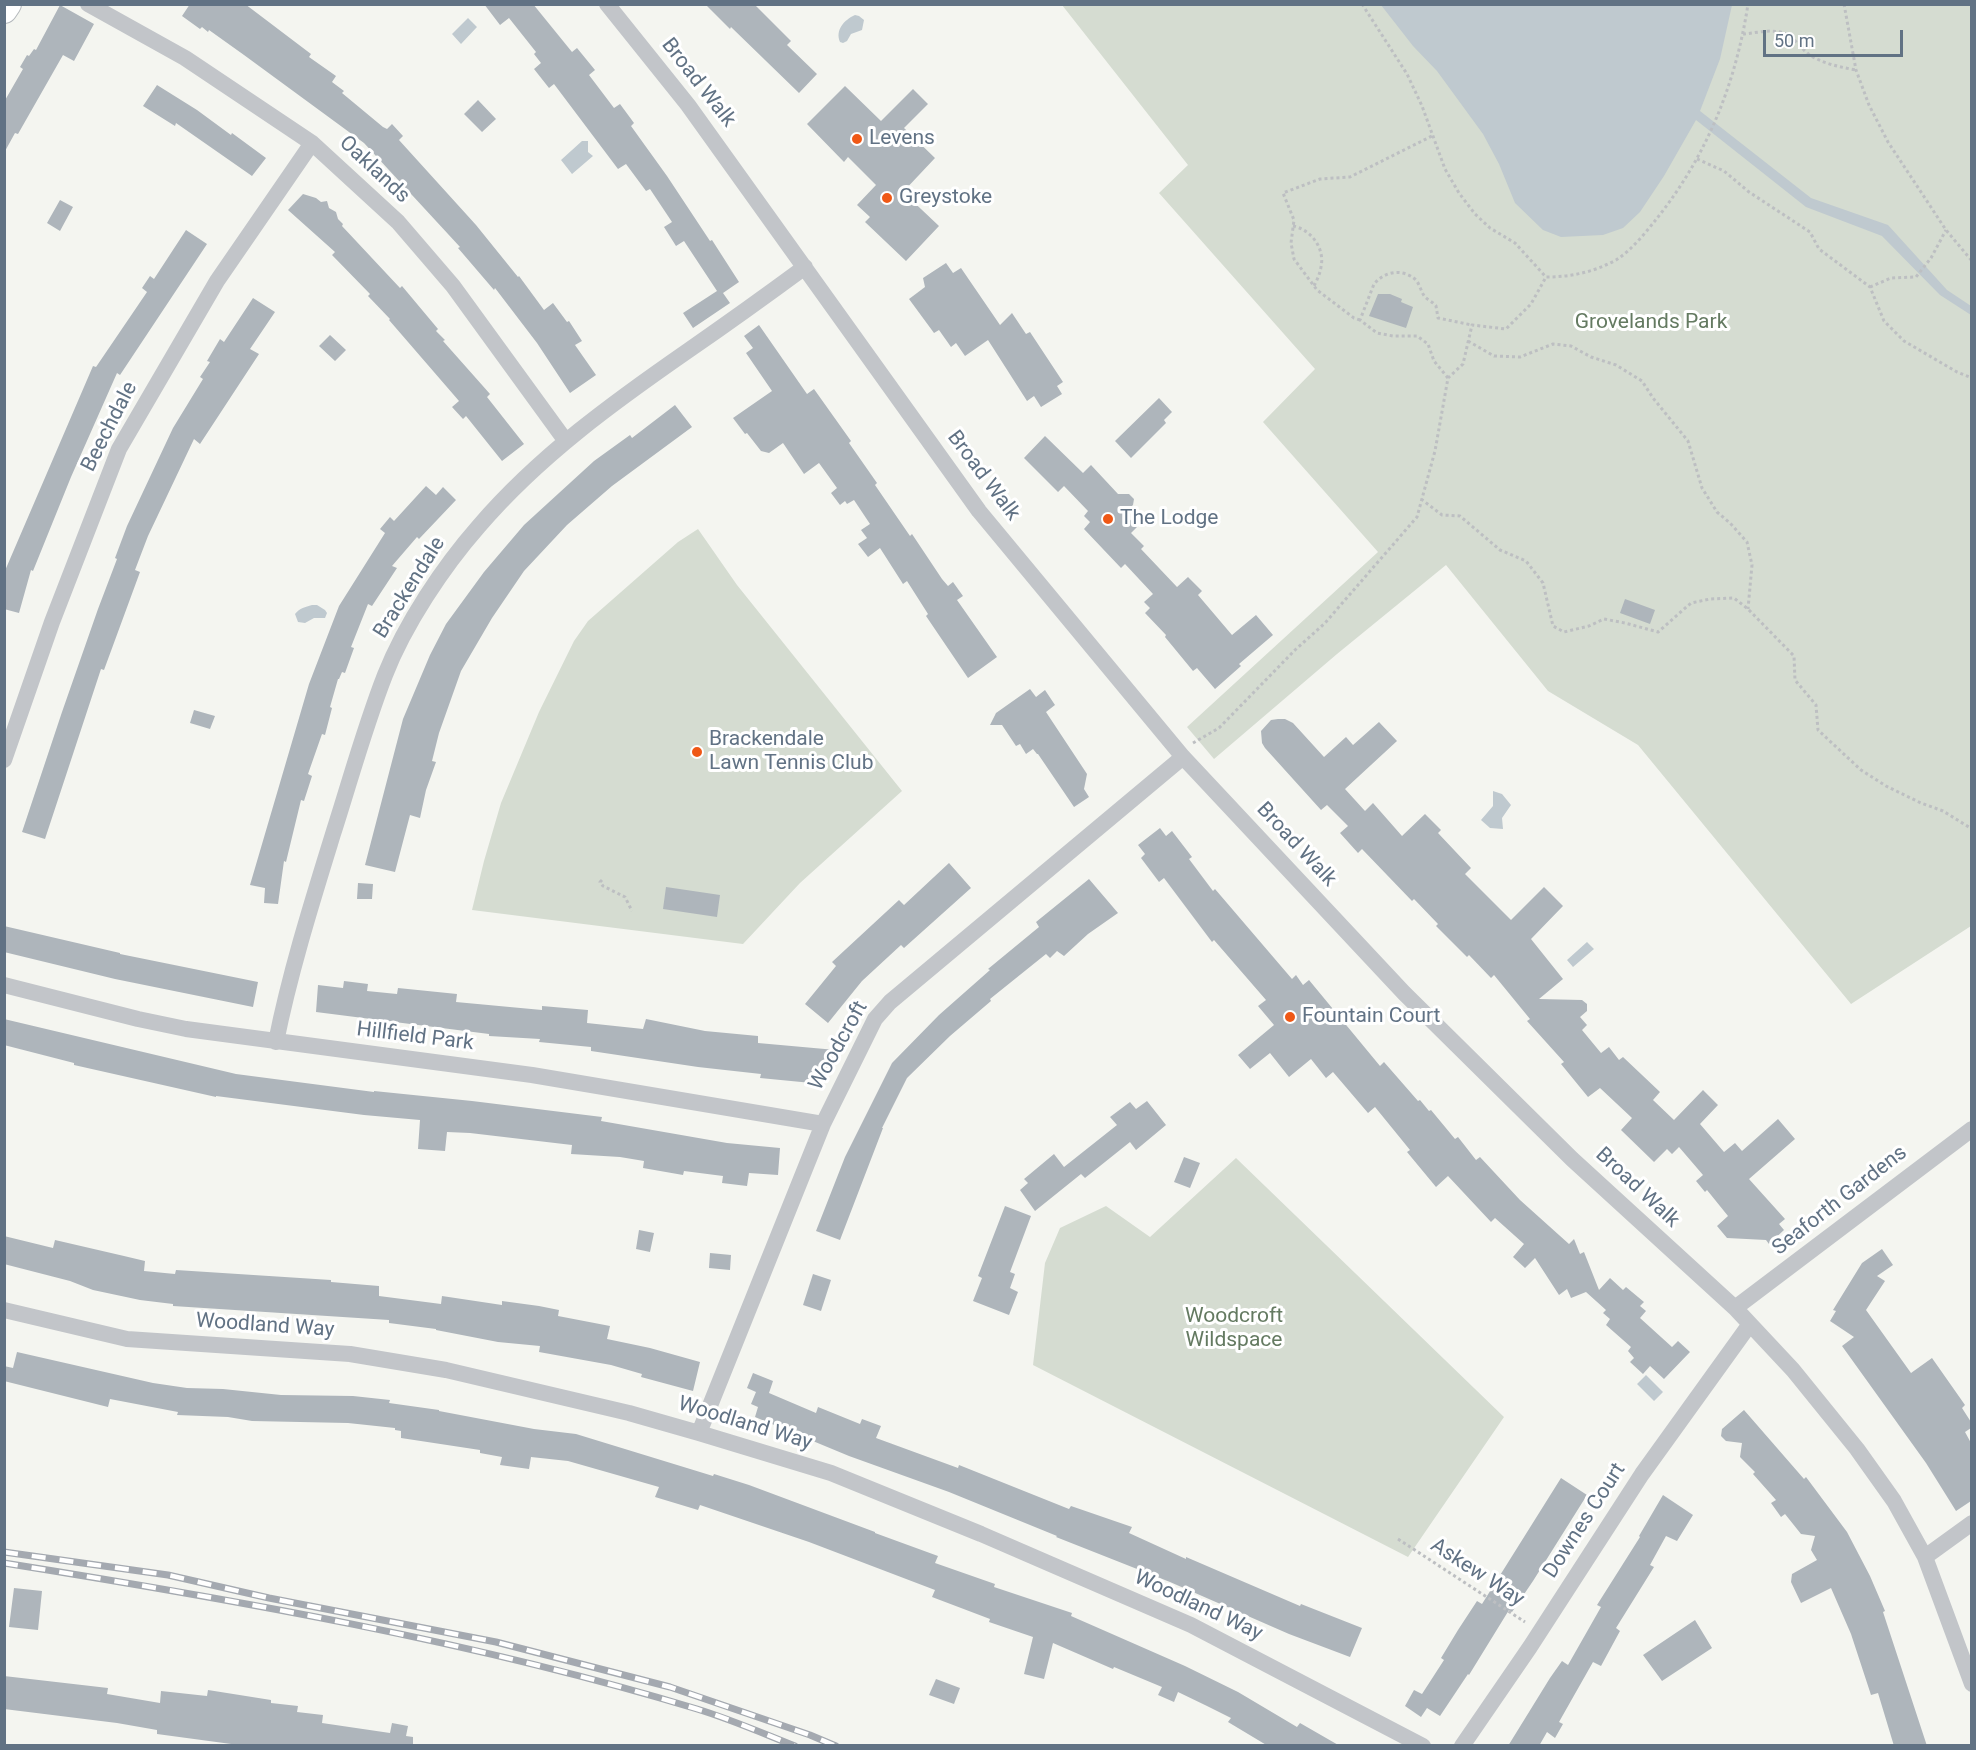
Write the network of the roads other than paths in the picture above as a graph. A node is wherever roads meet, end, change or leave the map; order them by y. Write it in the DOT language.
graph roads {
  1 [pos="8,4"];
  2 [pos="88,4"];
  3 [pos="608,4"];
  4 [pos="4,10"];
  5 [pos="312,143"];
  6 [pos="805,267"];
  7 [pos="565,440"];
  8 [pos="1181,754"];
  9 [pos="4,759"];
  10 [pos="4,985"];
  11 [pos="276,1042"];
  12 [pos="823,1124"];
  13 [pos="1971,1129"];
  14 [pos="1735,1308"];
  15 [pos="4,1310"];
  16 [pos="1750,1324"];
  17 [pos="699,1433"];
  18 [pos="1971,1523"];
  19 [pos="1925,1557"];
  20 [pos="1971,1684"];
  21 [pos="1423,1746"];
  22 [pos="1462,1746"];
  1 -- 4 [label="main road"];
  2 -- 5 [label="street, Oaklands"];
  3 -- 6 [label="street, Broad Walk"];
  5 -- 7 [label="street, Oaklands"];
  5 -- 9 [label="street, Beechdale"];
  6 -- 7 [label="street, Brackendale"];
  6 -- 8 [label="street, Broad Walk"];
  7 -- 11 [label="street, Brackendale"];
  8 -- 12 [label="street, Woodcroft"];
  8 -- 14 [label="street, Broad Walk"];
  10 -- 11 [label="street, Hillfield Park"];
  11 -- 12 [label="street, Hillfield Park"];
  12 -- 17 [label="street, Woodcroft"];
  13 -- 14 [label="street, Seaforth Gardens"];
  14 -- 16 [label="street, Broad Walk"];
  15 -- 17 [label="street, Woodland Way"];
  16 -- 19 [label="street, Broad Walk"];
  16 -- 22 [label="street, Downes Court"];
  17 -- 21 [label="street, Woodland Way"];
  18 -- 19 [label="street"];
  19 -- 20 [label="street, Broad Walk"];
}
